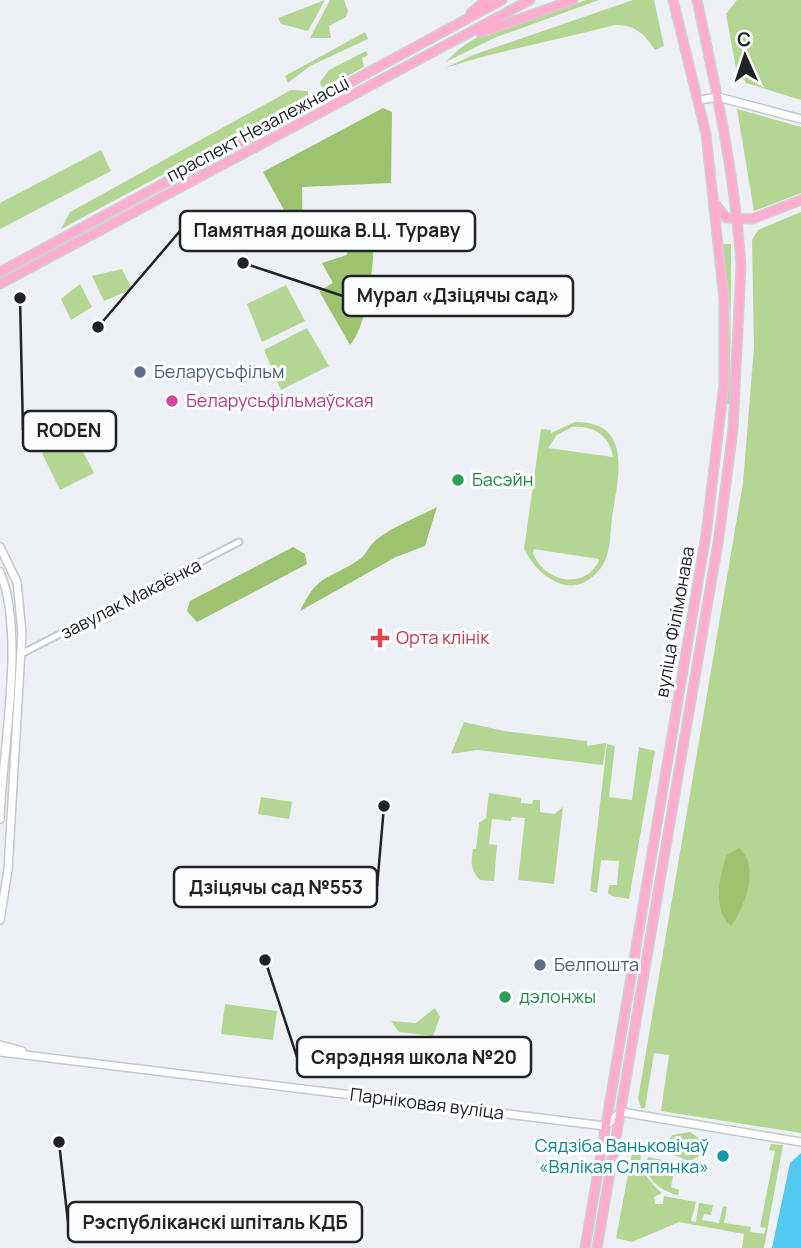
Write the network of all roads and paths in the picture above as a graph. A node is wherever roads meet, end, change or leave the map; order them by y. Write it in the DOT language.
graph roads {
  1 [pos="486,0"];
  2 [pos="502,0"];
  3 [pos="530,0"];
  4 [pos="573,0"];
  5 [pos="673,0"];
  6 [pos="697,0"];
  7 [pos="458,24"];
  8 [pos="454,43"];
  9 [pos="718,97"];
  10 [pos="700,100"];
  11 [pos="801,119"];
  12 [pos="801,200"];
  13 [pos="714,202"];
  14 [pos="737,220"];
  15 [pos="0,272"];
  16 [pos="0,284"];
  17 [pos="720,428"];
  18 [pos="733,429"];
  19 [pos="239,542"];
  20 [pos="0,547"];
  21 [pos="0,572"];
  22 [pos="15,577"];
  23 [pos="4,582"];
  24 [pos="21,654"];
  25 [pos="673,730"];
  26 [pos="686,732"];
  27 [pos="660,811"];
  28 [pos="672,813"];
  29 [pos="0,819"];
  30 [pos="4,870"];
  31 [pos="0,920"];
  32 [pos="634,959"];
  33 [pos="646,961"];
  34 [pos="0,1045"];
  35 [pos="0,1052"];
  36 [pos="47,1058"];
  37 [pos="621,1112"];
  38 [pos="605,1126"];
  39 [pos="797,1141"];
  40 [pos="585,1248"];
  41 [pos="597,1248"];
  1 -- 7 [label="main road"];
  2 -- 7 [label="main road, праспект Незалежнасці"];
  3 -- 8 [label="main road, праспект Незалежнасці"];
  4 -- 8 [label="main road"];
  5 -- 10 [label="main road, вуліца Філімонава"];
  6 -- 9 [label="main road, вуліца Філімонава"];
  7 -- 15 [label="main road, праспект Незалежнасці"];
  8 -- 16 [label="main road, праспект Незалежнасці"];
  9 -- 10 [label="street"];
  9 -- 11 [label="street"];
  9 -- 14 [label="main road, вуліца Філімонава"];
  10 -- 13 [label="main road, вуліца Філімонава"];
  12 -- 14 [label="main road"];
  13 -- 14 [label="main road"];
  13 -- 17 [label="main road, вуліца Філімонава"];
  14 -- 18 [label="main road, вуліца Філімонава"];
  17 -- 18 [label="main road"];
  17 -- 25 [label="main road, вуліца Філімонава"];
  18 -- 26 [label="main road, вуліца Філімонава"];
  19 -- 24 [label="street, завулак Макаёнка"];
  20 -- 22 [label="street"];
  21 -- 23 [label="street"];
  22 -- 23 [label="street"];
  22 -- 24 [label="street"];
  23 -- 29 [label="street"];
  24 -- 30 [label="street"];
  25 -- 26 [label="main road"];
  25 -- 27 [label="main road, вуліца Філімонава"];
  26 -- 28 [label="main road, вуліца Філімонава"];
  27 -- 28 [label="main road"];
  27 -- 32 [label="main road, вуліца Філімонава"];
  28 -- 33 [label="main road, вуліца Філімонава"];
  30 -- 31 [label="street"];
  32 -- 33 [label="main road"];
  32 -- 38 [label="main road, вуліца Філімонава"];
  33 -- 37 [label="main road, вуліца Філімонава"];
  34 -- 36 [label="street, Парніковая вуліца"];
  35 -- 36 [label="street, Парніковая вуліца"];
  36 -- 38 [label="street, Парніковая вуліца"];
  37 -- 38 [label="street"];
  37 -- 39 [label="street"];
  37 -- 41 [label="main road, вуліца Філімонава"];
  38 -- 40 [label="main road, вуліца Філімонава"];
}
